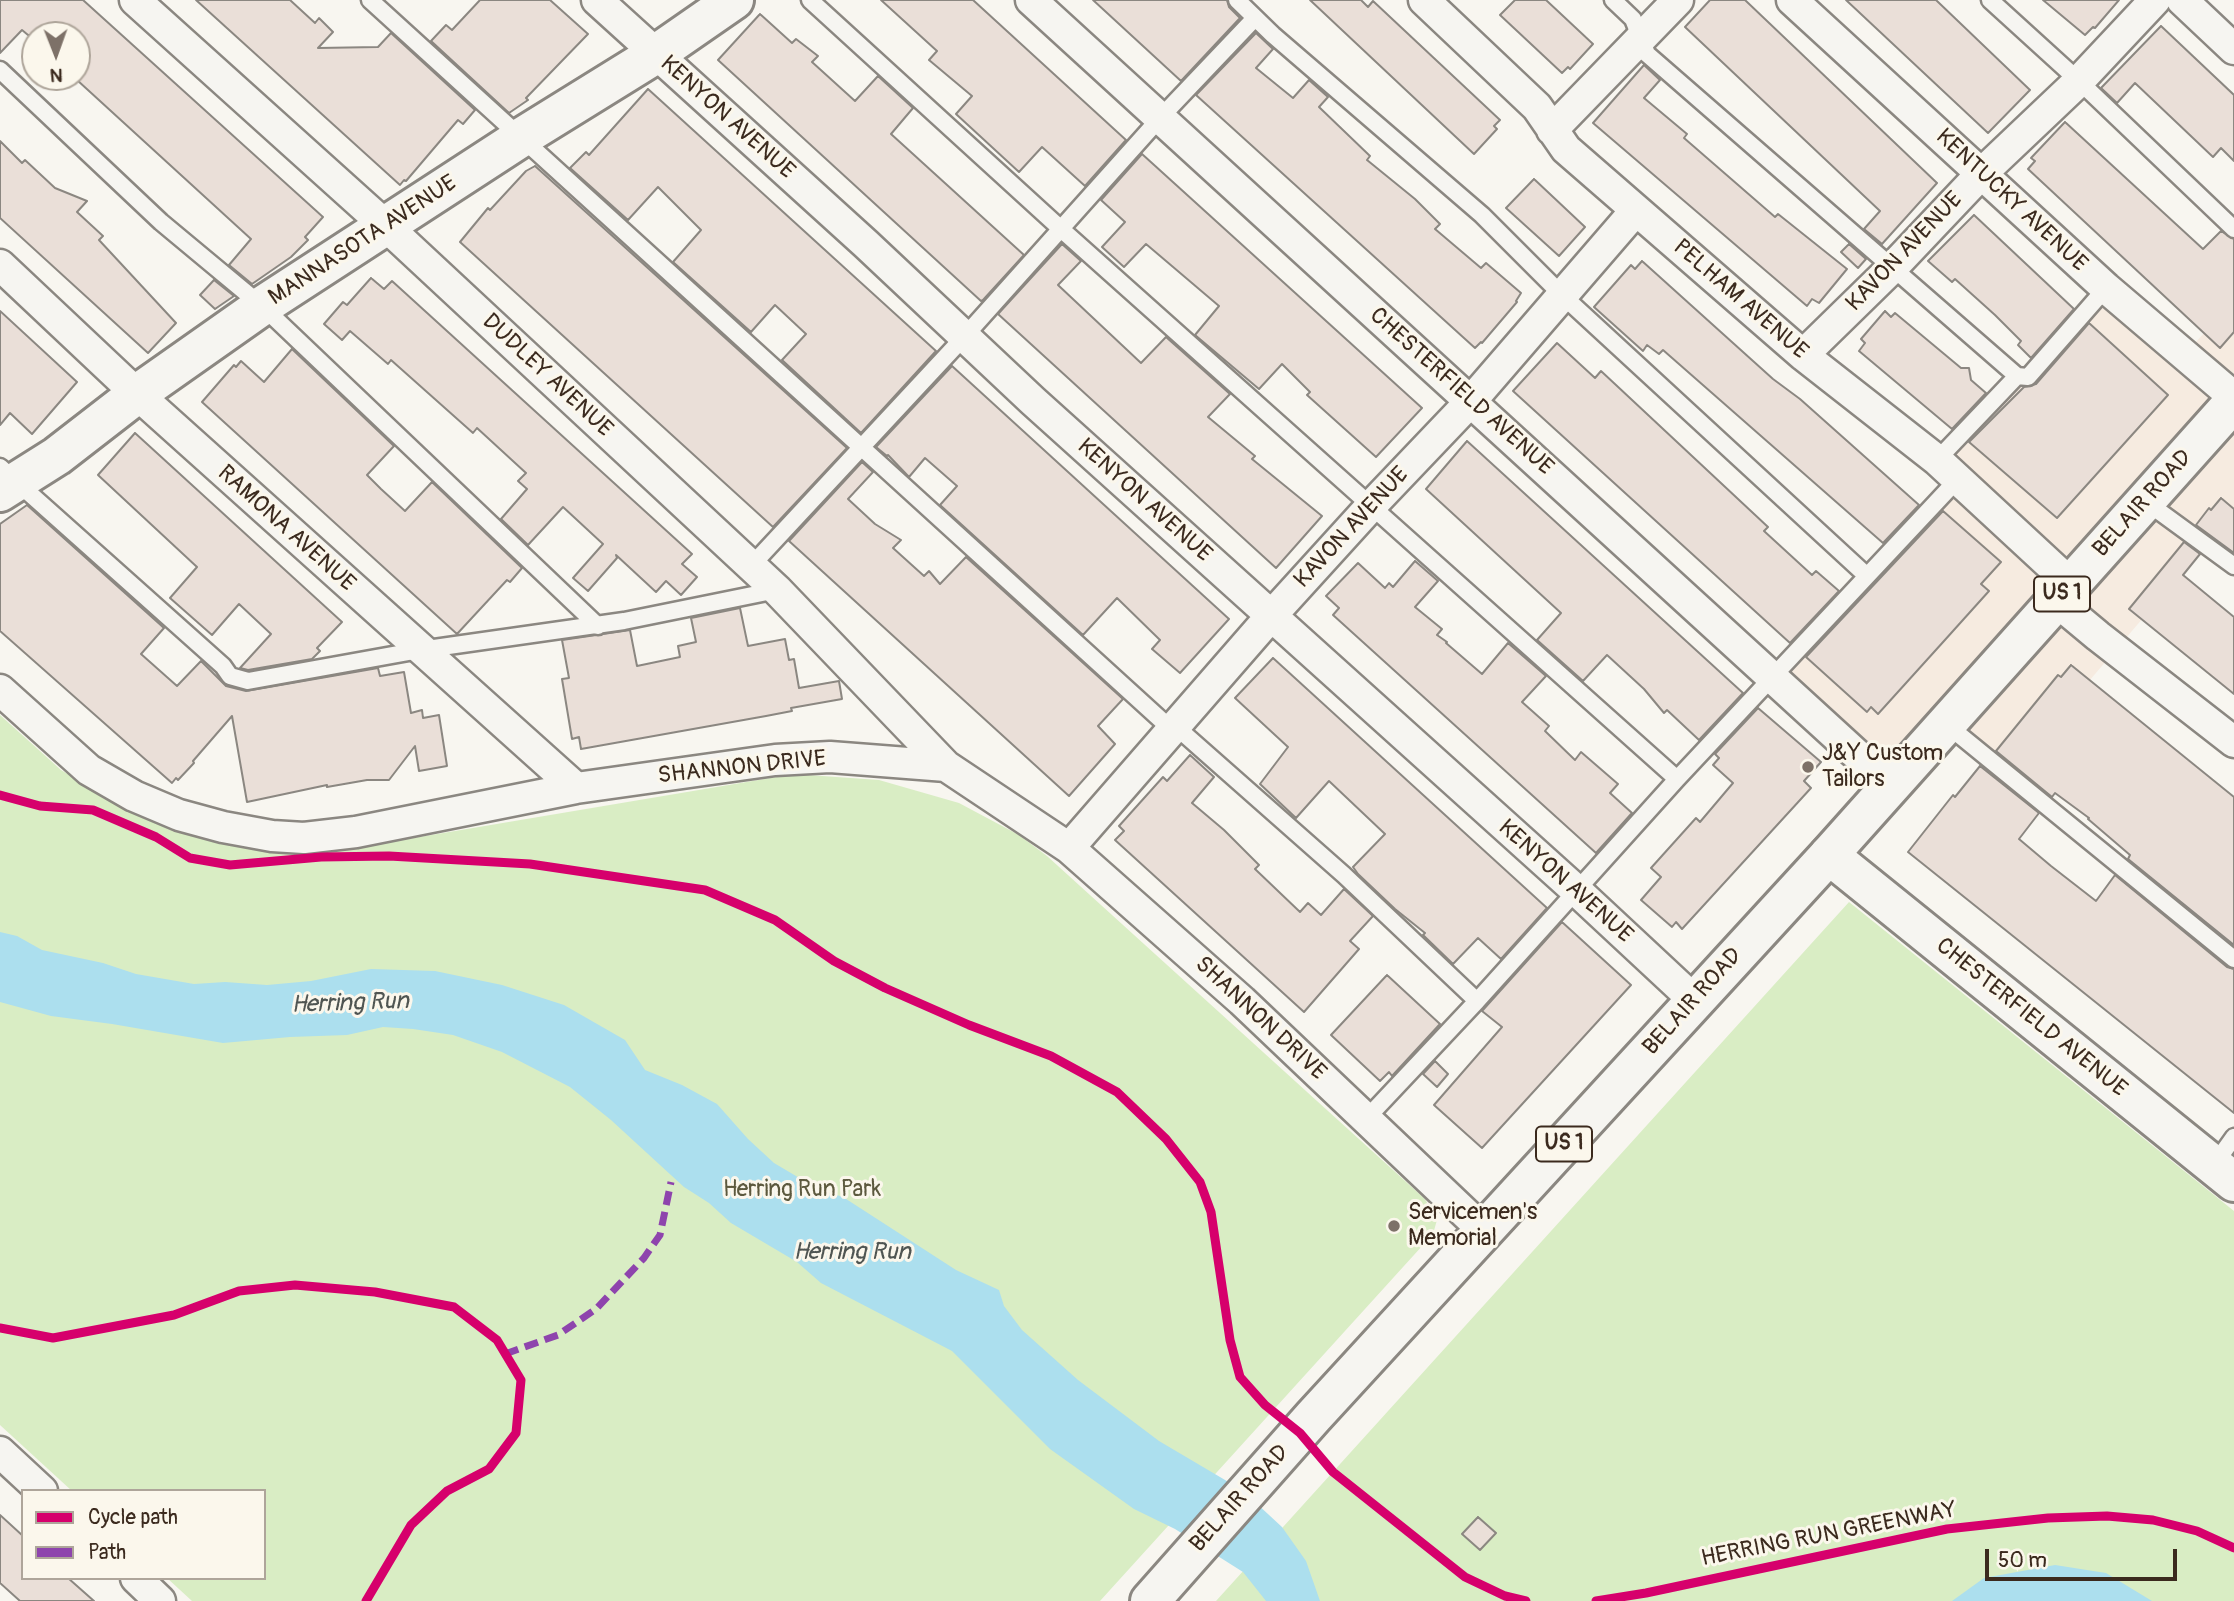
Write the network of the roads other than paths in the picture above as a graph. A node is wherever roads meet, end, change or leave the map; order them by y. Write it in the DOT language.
graph roads {
  1 [pos="135,0"];
  2 [pos="370,0"];
  3 [pos="597,0"];
  4 [pos="734,0"];
  5 [pos="810,0"];
  6 [pos="1031,0"];
  7 [pos="1237,0"];
  8 [pos="1424,0"];
  9 [pos="1613,0"];
  10 [pos="1678,0"];
  11 [pos="1792,0"];
  12 [pos="1990,0"];
  13 [pos="2155,0"];
  14 [pos="2182,0"];
  15 [pos="1255,18"];
  16 [pos="1640,38"];
  17 [pos="2234,49"];
  18 [pos="656,54"];
  19 [pos="0,70"];
  20 [pos="2079,81"];
  21 [pos="1160,118"];
  22 [pos="1552,130"];
  23 [pos="522,137"];
  24 [pos="1981,174"];
  25 [pos="1636,211"];
  26 [pos="386,226"];
  27 [pos="1061,229"];
  28 [pos="2234,229"];
  29 [pos="0,265"];
  30 [pos="1892,268"];
  31 [pos="2106,288"];
  32 [pos="1562,295"];
  33 [pos="262,306"];
  34 [pos="964,337"];
  35 [pos="1803,355"];
  36 [pos="2017,376"];
  37 [pos="137,394"];
  38 [pos="2234,400"];
  39 [pos="1471,401"];
  40 [pos="861,446"];
  41 [pos="1947,470"];
  42 [pos="5,480"];
  43 [pos="2145,501"];
  44 [pos="1371,506"];
  45 [pos="751,566"];
  46 [pos="2234,566"];
  47 [pos="1867,576"];
  48 [pos="777,590"];
  49 [pos="2064,592"];
  50 [pos="1271,616"];
  51 [pos="598,626"];
  52 [pos="420,650"];
  53 [pos="1773,677"];
  54 [pos="0,690"];
  55 [pos="1946,724"];
  56 [pos="1171,729"];
  57 [pos="2234,742"];
  58 [pos="946,766"];
  59 [pos="1677,779"];
  60 [pos="1890,785"];
  61 [pos="576,788"];
  62 [pos="1069,848"];
  63 [pos="1829,855"];
  64 [pos="1577,891"];
  65 [pos="2234,959"];
  66 [pos="1694,1000"];
  67 [pos="1477,1001"];
  68 [pos="1366,1119"];
  69 [pos="2227,1161"];
  70 [pos="1485,1232"];
  71 [pos="0,1452"];
  72 [pos="40,1489"];
  73 [pos="1150,1601"];
  1 -- 26 [label="street, DUDLEY AVENUE"];
  2 -- 23 [label="lane"];
  3 -- 18 [label="street, KENYON AVENUE"];
  4 -- 18 [label="main road, MANNASOTA AVENUE"];
  5 -- 27 [label="lane"];
  6 -- 21 [label="street, CHESTERFIELD AVENUE"];
  7 -- 15 [label="lane"];
  8 -- 22 [label="street, PELHAM AVENUE"];
  9 -- 16 [label="lane"];
  10 -- 16 [label="street"];
  11 -- 24 [label="street, KENTUCKY AVENUE"];
  12 -- 20 [label="lane"];
  13 -- 20 [label="street, KAVON AVENUE"];
  14 -- 17 [label="street"];
  15 -- 21 [label="lane"];
  15 -- 32 [label="lane"];
  16 -- 22 [label="street"];
  16 -- 30 [label="lane"];
  18 -- 23 [label="main road, MANNASOTA AVENUE"];
  18 -- 34 [label="street, KENYON AVENUE"];
  19 -- 33 [label="lane"];
  20 -- 24 [label="street, KAVON AVENUE"];
  20 -- 28 [label="lane"];
  21 -- 27 [label="lane"];
  21 -- 39 [label="street, CHESTERFIELD AVENUE"];
  22 -- 25 [label="street, PELHAM AVENUE"];
  23 -- 26 [label="main road, MANNASOTA AVENUE"];
  23 -- 40 [label="lane"];
  24 -- 30 [label="street, KAVON AVENUE"];
  24 -- 31 [label="street, KENTUCKY AVENUE"];
  25 -- 32 [label="street, KAVON AVENUE"];
  25 -- 35 [label="street, PELHAM AVENUE"];
  26 -- 33 [label="main road, MANNASOTA AVENUE"];
  26 -- 45 [label="street, DUDLEY AVENUE"];
  27 -- 34 [label="lane"];
  27 -- 44 [label="lane"];
  29 -- 37 [label="street, RAMONA AVENUE"];
  30 -- 35 [label="street, KAVON AVENUE"];
  30 -- 36 [label="lane"];
  31 -- 36 [label="lane"];
  31 -- 38 [label="street, KENTUCKY AVENUE"];
  32 -- 39 [label="street, KAVON AVENUE"];
  32 -- 47 [label="lane"];
  33 -- 37 [label="main road, MANNASOTA AVENUE"];
  33 -- 51 [label="lane"];
  34 -- 40 [label="lane"];
  34 -- 50 [label="street, KENYON AVENUE"];
  35 -- 41 [label="street, PELHAM AVENUE"];
  36 -- 41 [label="lane"];
  37 -- 42 [label="main road, MANNASOTA AVENUE"];
  37 -- 52 [label="street, RAMONA AVENUE"];
  38 -- 43 [label="main road, BELAIR ROAD / US 1"];
  39 -- 44 [label="street, KAVON AVENUE"];
  39 -- 53 [label="street, CHESTERFIELD AVENUE"];
  40 -- 45 [label="lane"];
  40 -- 56 [label="lane"];
  41 -- 47 [label="lane"];
  41 -- 49 [label="street, PELHAM AVENUE"];
  42 -- 52 [label="lane"];
  43 -- 46 [label="lane"];
  43 -- 49 [label="main road, BELAIR ROAD / US 1"];
  44 -- 50 [label="street, KAVON AVENUE"];
  44 -- 59 [label="lane"];
  45 -- 48 [label="street, DUDLEY AVENUE"];
  47 -- 53 [label="lane"];
  48 -- 51 [label="lane"];
  48 -- 58 [label="street, DUDLEY AVENUE"];
  49 -- 55 [label="main road, BELAIR ROAD / US 1"];
  49 -- 57 [label="street, PELHAM AVENUE"];
  50 -- 56 [label="street, KAVON AVENUE"];
  50 -- 64 [label="street, KENYON AVENUE"];
  51 -- 52 [label="lane"];
  52 -- 61 [label="street, RAMONA AVENUE"];
  53 -- 59 [label="lane"];
  53 -- 60 [label="street, CHESTERFIELD AVENUE"];
  54 -- 61 [label="street, SHANNON DRIVE"];
  55 -- 60 [label="main road, BELAIR ROAD / US 1"];
  55 -- 65 [label="lane"];
  56 -- 62 [label="street, KAVON AVENUE"];
  56 -- 67 [label="lane"];
  58 -- 61 [label="street, SHANNON DRIVE"];
  58 -- 62 [label="street, SHANNON DRIVE"];
  59 -- 64 [label="lane"];
  60 -- 63 [label="main road, BELAIR ROAD / US 1"];
  62 -- 68 [label="street, SHANNON DRIVE"];
  63 -- 66 [label="main road, BELAIR ROAD / US 1"];
  63 -- 69 [label="main road, CHESTERFIELD AVENUE"];
  64 -- 66 [label="street, KENYON AVENUE"];
  64 -- 67 [label="lane"];
  66 -- 70 [label="main road, BELAIR ROAD / US 1"];
  67 -- 68 [label="lane"];
  68 -- 70 [label="street, SHANNON DRIVE"];
  70 -- 73 [label="main road, BELAIR ROAD / US 1"];
  71 -- 72 [label="street"];
}
